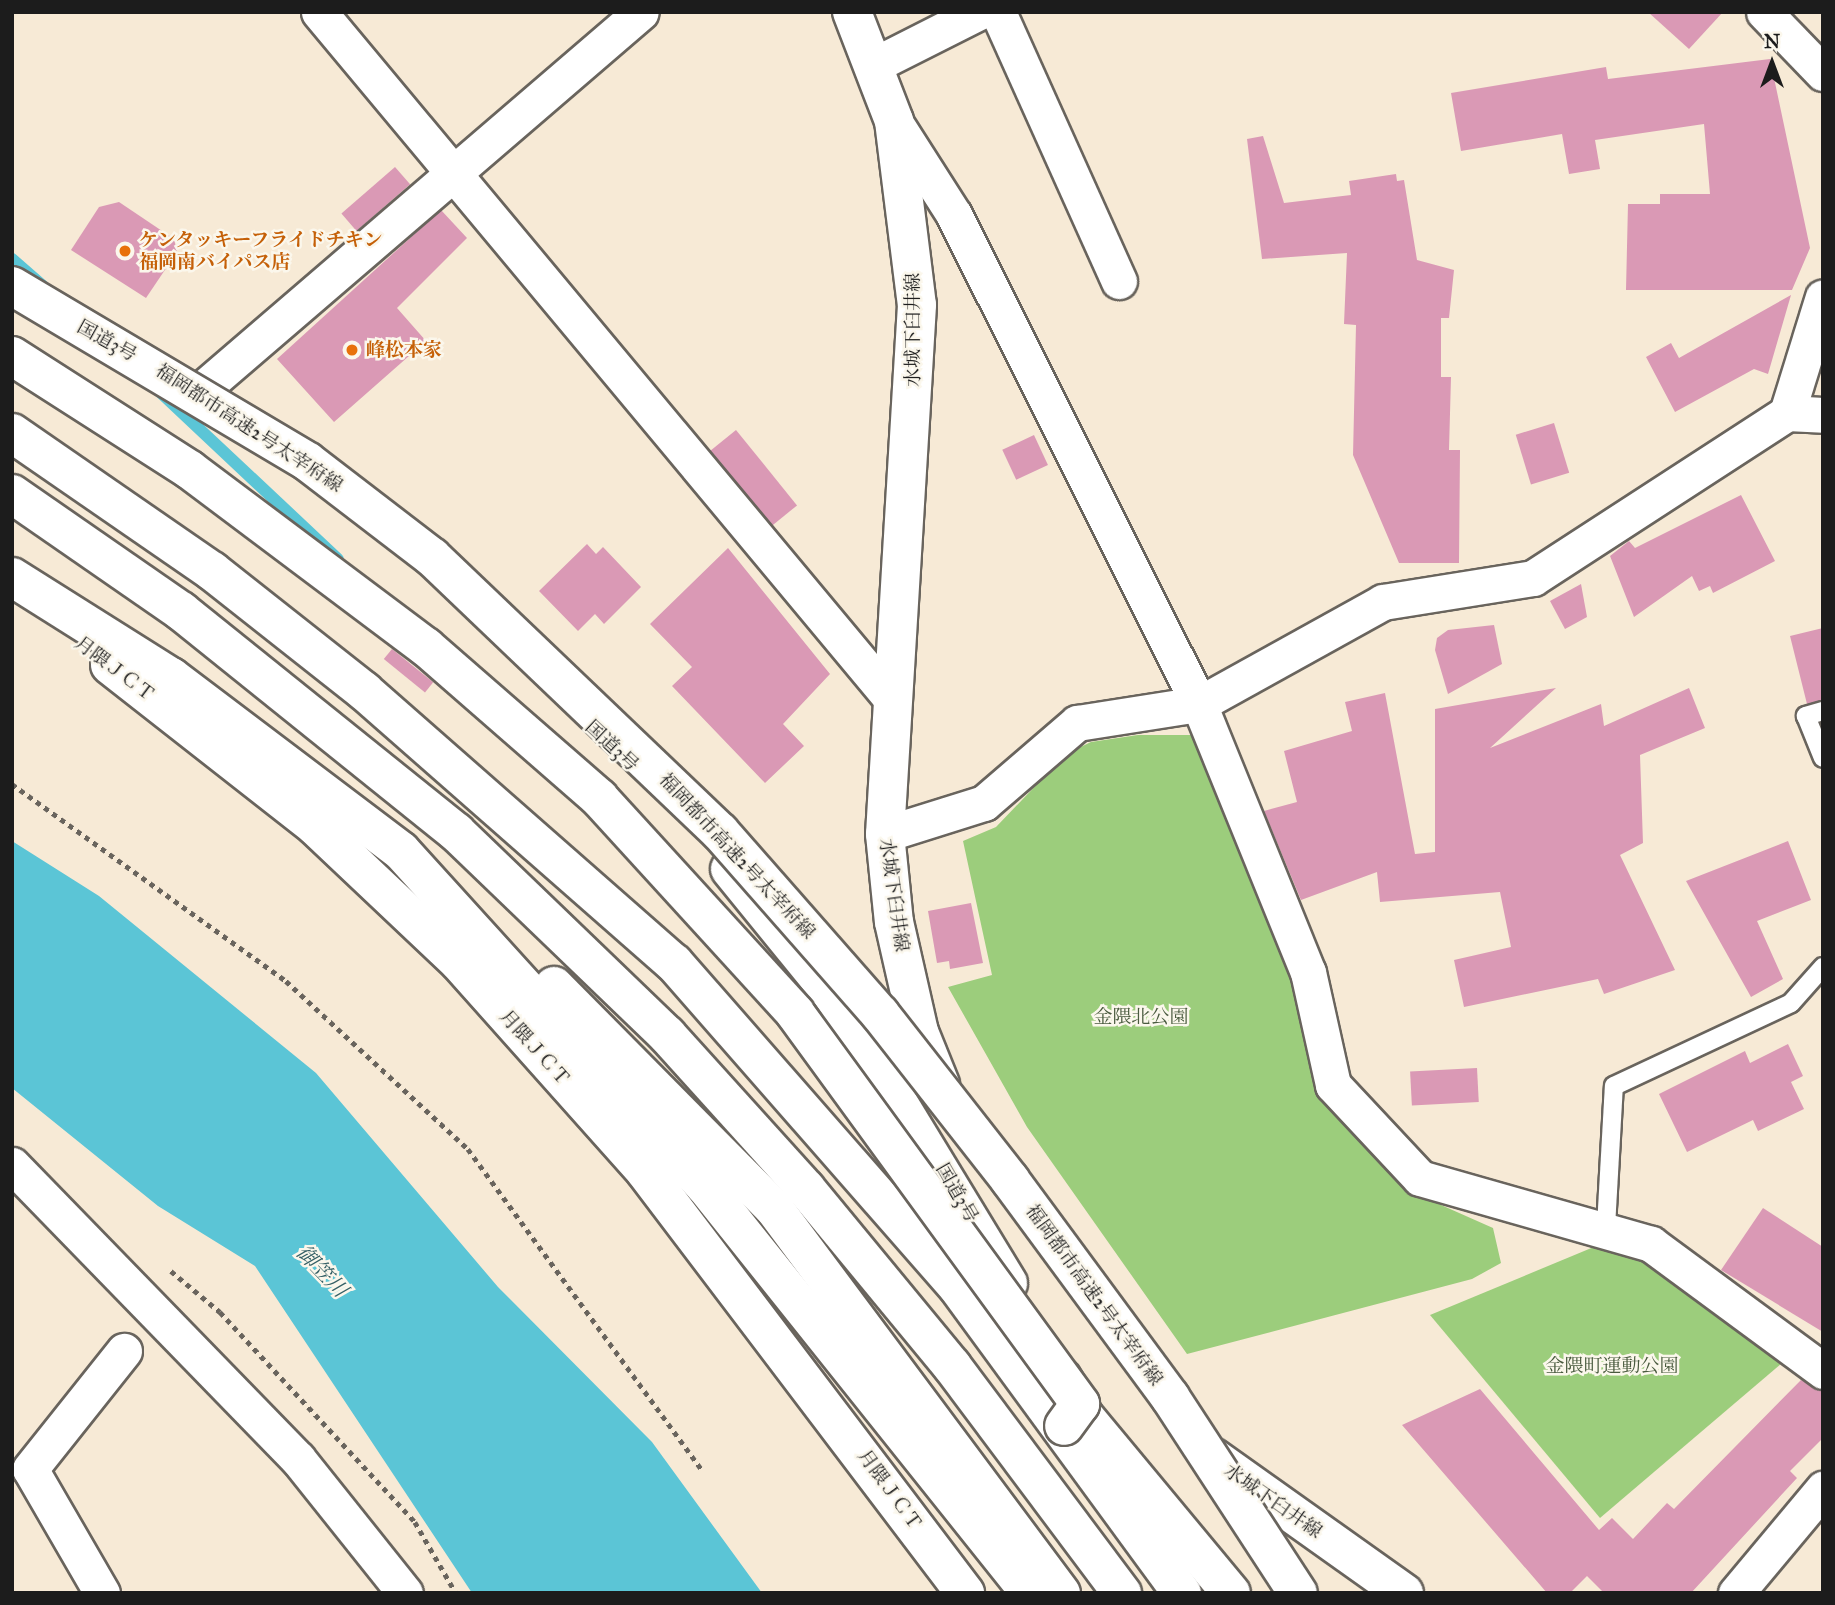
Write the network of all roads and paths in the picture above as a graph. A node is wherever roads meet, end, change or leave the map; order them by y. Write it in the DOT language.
graph roads {
  1 [pos="319,12"];
  2 [pos="641,12"];
  3 [pos="852,12"];
  4 [pos="979,12"];
  5 [pos="998,12"];
  6 [pos="1764,12"];
  7 [pos="876,64"];
  8 [pos="1823,73"];
  9 [pos="894,121"];
  10 [pos="454,168"];
  11 [pos="1119,281"];
  12 [pos="12,287"];
  13 [pos="1822,302"];
  14 [pos="12,356"];
  15 [pos="200,391"];
  16 [pos="1787,413"];
  17 [pos="1823,415"];
  18 [pos="12,433"];
  19 [pos="12,494"];
  20 [pos="12,577"];
  21 [pos="12,594"];
  22 [pos="889,696"];
  23 [pos="1199,704"];
  24 [pos="1823,710"];
  25 [pos="1823,758"];
  26 [pos="12,784"];
  27 [pos="884,834"];
  28 [pos="401,851"];
  29 [pos="1823,967"];
  30 [pos="12,1166"];
  31 [pos="1606,1227"];
  32 [pos="124,1351"];
  33 [pos="1823,1371"];
  34 [pos="1063,1426"];
  35 [pos="18,1469"];
  36 [pos="701,1469"];
  37 [pos="1823,1489"];
  38 [pos="102,1593"];
  39 [pos="405,1593"];
  40 [pos="965,1593"];
  41 [pos="1030,1593"];
  42 [pos="1062,1593"];
  43 [pos="1122,1593"];
  44 [pos="1182,1593"];
  45 [pos="1231,1593"];
  46 [pos="1298,1593"];
  47 [pos="1404,1593"];
  48 [pos="1737,1593"];
  1 -- 10 [label="street"];
  2 -- 10 [label="street"];
  3 -- 7 [label="main road, 水城下臼井線"];
  4 -- 7 [label="street"];
  5 -- 11 [label="street"];
  6 -- 8 [label="street"];
  7 -- 9 [label="main road, 水城下臼井線"];
  9 -- 22 [label="main road, 水城下臼井線"];
  9 -- 23 [label="street"];
  10 -- 15 [label="street"];
  10 -- 22 [label="street"];
  12 -- 15 [label="main road, 国道3号"];
  12 -- 46 [label="main road, 福岡都市高速2号太宰府線, bridge"];
  13 -- 16 [label="street"];
  14 -- 34 [label="main road, bridge"];
  15 -- 45 [label="main road, 国道3号"];
  16 -- 17 [label="street"];
  16 -- 23 [label="street"];
  18 -- 34 [label="main road"];
  19 -- 43 [label="main road"];
  20 -- 28 [label="main road"];
  21 -- 40 [label="main road, 月隈ＪＣＴ"];
  22 -- 27 [label="main road, 水城下臼井線"];
  23 -- 27 [label="street"];
  23 -- 31 [label="street"];
  24 -- 25 [label="lane"];
  26 -- 36 [label="path"];
  27 -- 47 [label="main road, 水城下臼井線"];
  28 -- 41 [label="main road"];
  28 -- 42 [label="main road"];
  29 -- 31 [label="lane"];
  30 -- 39 [label="street"];
  31 -- 33 [label="street"];
  32 -- 35 [label="street"];
  34 -- 44 [label="main road"];
  35 -- 38 [label="street"];
  37 -- 48 [label="street"];
}
